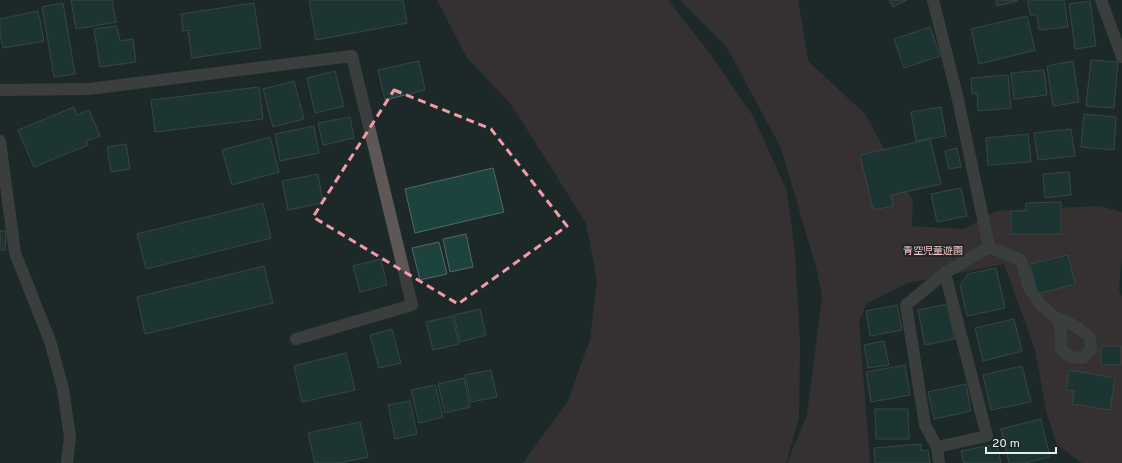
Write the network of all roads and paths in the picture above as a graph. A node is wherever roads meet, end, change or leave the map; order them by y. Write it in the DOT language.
graph roads {
  1 [pos="933,0"];
  2 [pos="1101,0"];
  3 [pos="1122,57"];
  4 [pos="0,90"];
  5 [pos="0,141"];
  6 [pos="989,247"];
  7 [pos="945,273"];
  8 [pos="1059,319"];
  9 [pos="296,339"];
  10 [pos="937,447"];
  11 [pos="67,463"];
  12 [pos="939,463"];
  1 -- 6 [label="street"];
  2 -- 3 [label="street"];
  4 -- 9 [label="street"];
  5 -- 11 [label="street"];
  6 -- 7 [label="street"];
  6 -- 8 [label="street"];
  7 -- 10 [label="street"];
  7 -- 10 [label="street"];
  10 -- 12 [label="street"];
}
